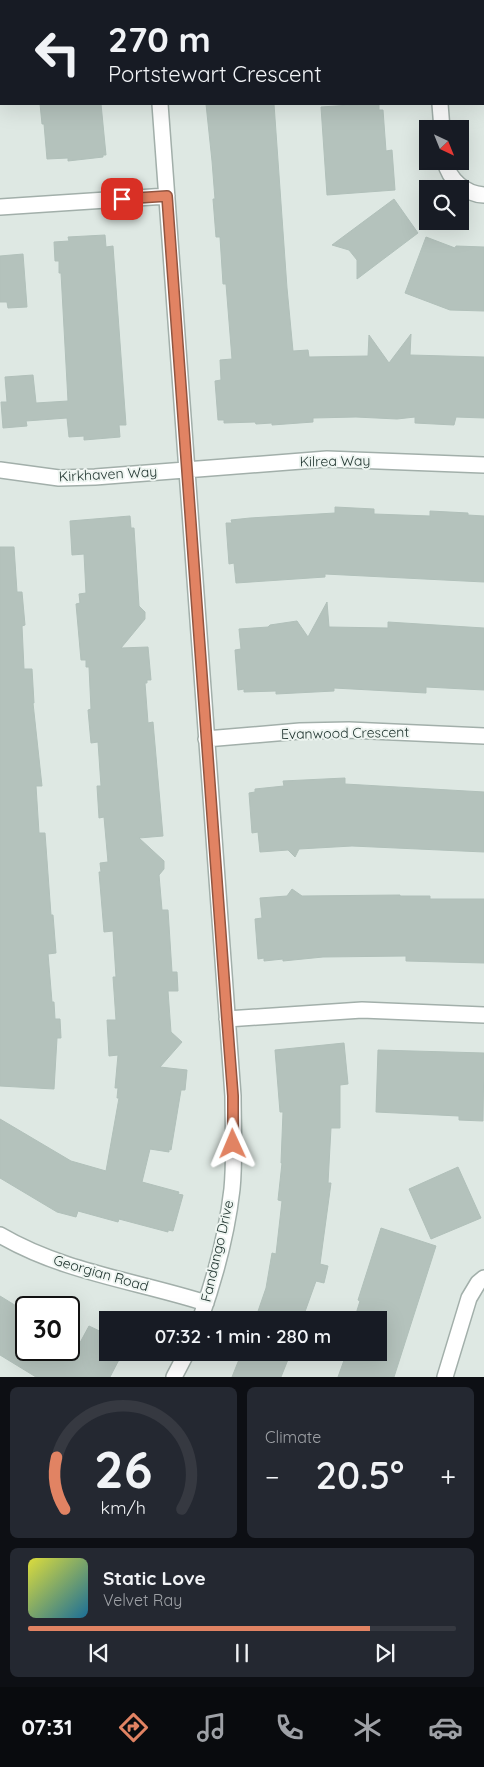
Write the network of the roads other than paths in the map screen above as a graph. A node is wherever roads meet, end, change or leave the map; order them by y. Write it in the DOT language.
graph roads {
  1 [pos="160,105"];
  2 [pos="440,105"];
  3 [pos="441,120"];
  4 [pos="448,170"];
  5 [pos="484,195"];
  6 [pos="167,196"];
  7 [pos="0,207"];
  8 [pos="484,465"];
  9 [pos="187,469"];
  10 [pos="0,470"];
  11 [pos="484,736"];
  12 [pos="206,739"];
  13 [pos="484,1016"];
  14 [pos="227,1019"];
  15 [pos="0,1235"];
  16 [pos="484,1278"];
  17 [pos="206,1303"];
  18 [pos="203,1311"];
  19 [pos="182,1361"];
  20 [pos="174,1377"];
  21 [pos="445,1377"];
  1 -- 6 [label="street, Fandango Drive"];
  2 -- 3 [label="street"];
  4 -- 5 [label="street"];
  6 -- 7 [label="street"];
  6 -- 9 [label="street, Fandango Drive"];
  8 -- 9 [label="street, Kilrea Way"];
  9 -- 10 [label="street, Kirkhaven Way"];
  9 -- 12 [label="street, Fandango Drive"];
  11 -- 12 [label="street, Evanwood Crescent"];
  12 -- 14 [label="street, Fandango Drive"];
  13 -- 14 [label="street"];
  14 -- 17 [label="street, Fandango Drive"];
  15 -- 17 [label="street, Georgian Road"];
  16 -- 21 [label="street"];
  17 -- 18 [label="street, Fandango Drive"];
  19 -- 20 [label="street"];
}
